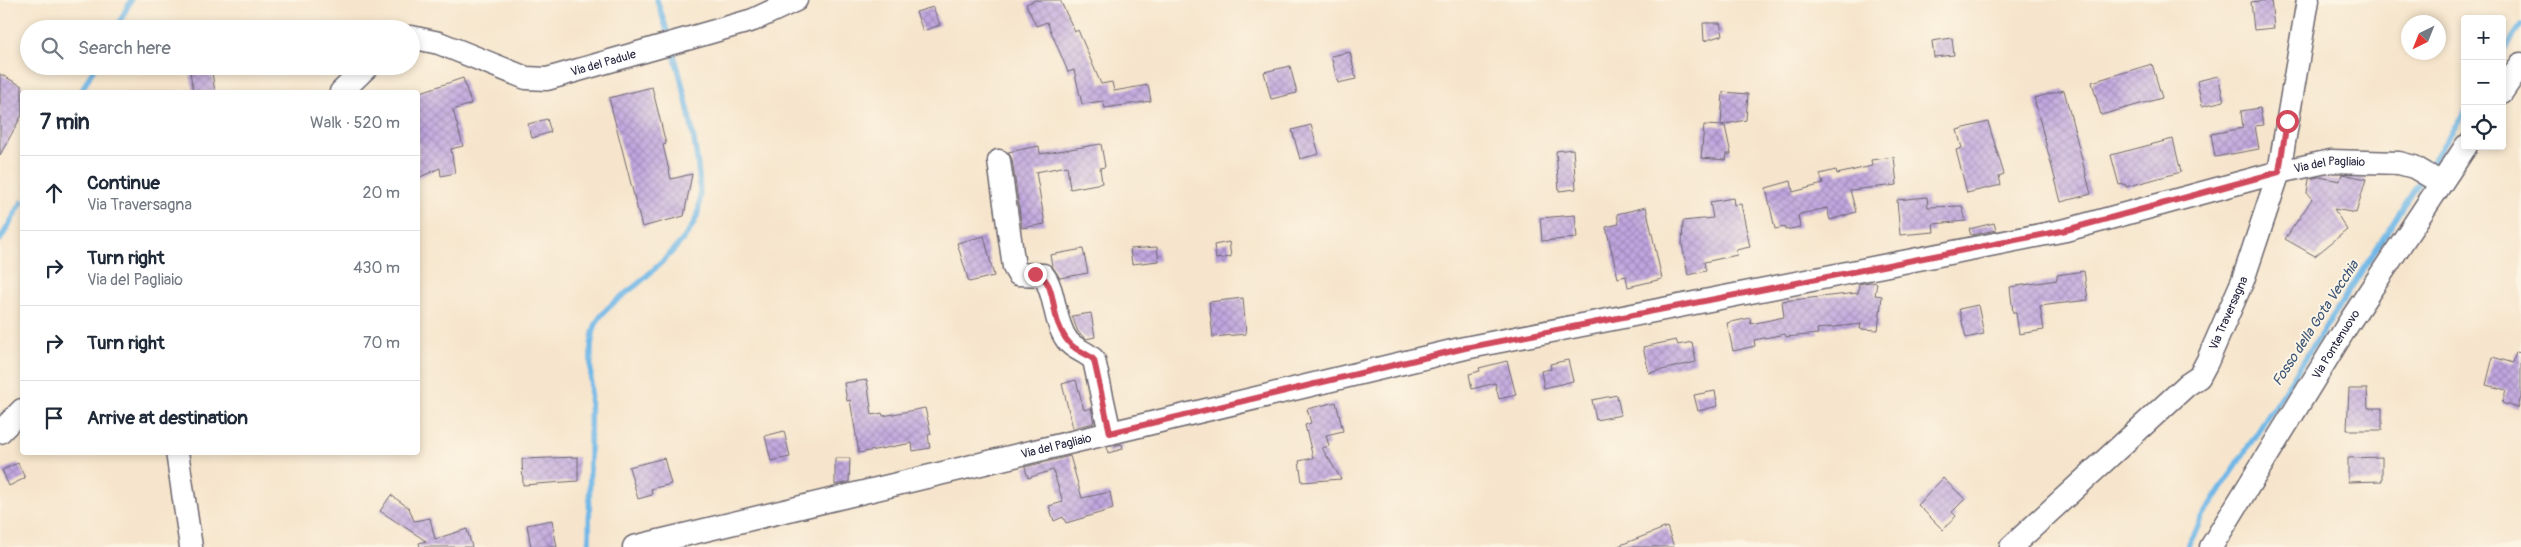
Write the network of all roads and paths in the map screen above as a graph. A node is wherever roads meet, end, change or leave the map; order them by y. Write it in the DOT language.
graph roads {
  1 [pos="796,0"];
  2 [pos="2308,0"];
  3 [pos="420,39"];
  4 [pos="2521,64"];
  5 [pos="359,75"];
  6 [pos="2506,86"];
  7 [pos="344,90"];
  8 [pos="2463,150"];
  9 [pos="999,161"];
  10 [pos="2279,172"];
  11 [pos="2438,181"];
  12 [pos="20,412"];
  13 [pos="0,432"];
  14 [pos="1110,433"];
  15 [pos="177,455"];
  16 [pos="191,547"];
  17 [pos="634,547"];
  18 [pos="2011,547"];
  19 [pos="2211,547"];
  1 -- 3 [label="street, Via del Padule"];
  2 -- 10 [label="street, Via Traversagna"];
  4 -- 6 [label="street"];
  5 -- 7 [label="street"];
  8 -- 11 [label="street, Via Pontenuovo"];
  9 -- 14 [label="street"];
  10 -- 11 [label="street, Via del Pagliaio"];
  10 -- 14 [label="street, Via del Pagliaio"];
  10 -- 18 [label="street, Via Traversagna"];
  11 -- 19 [label="street, Via Pontenuovo"];
  12 -- 13 [label="street"];
  14 -- 17 [label="street, Via del Pagliaio"];
  15 -- 16 [label="street"];
}
